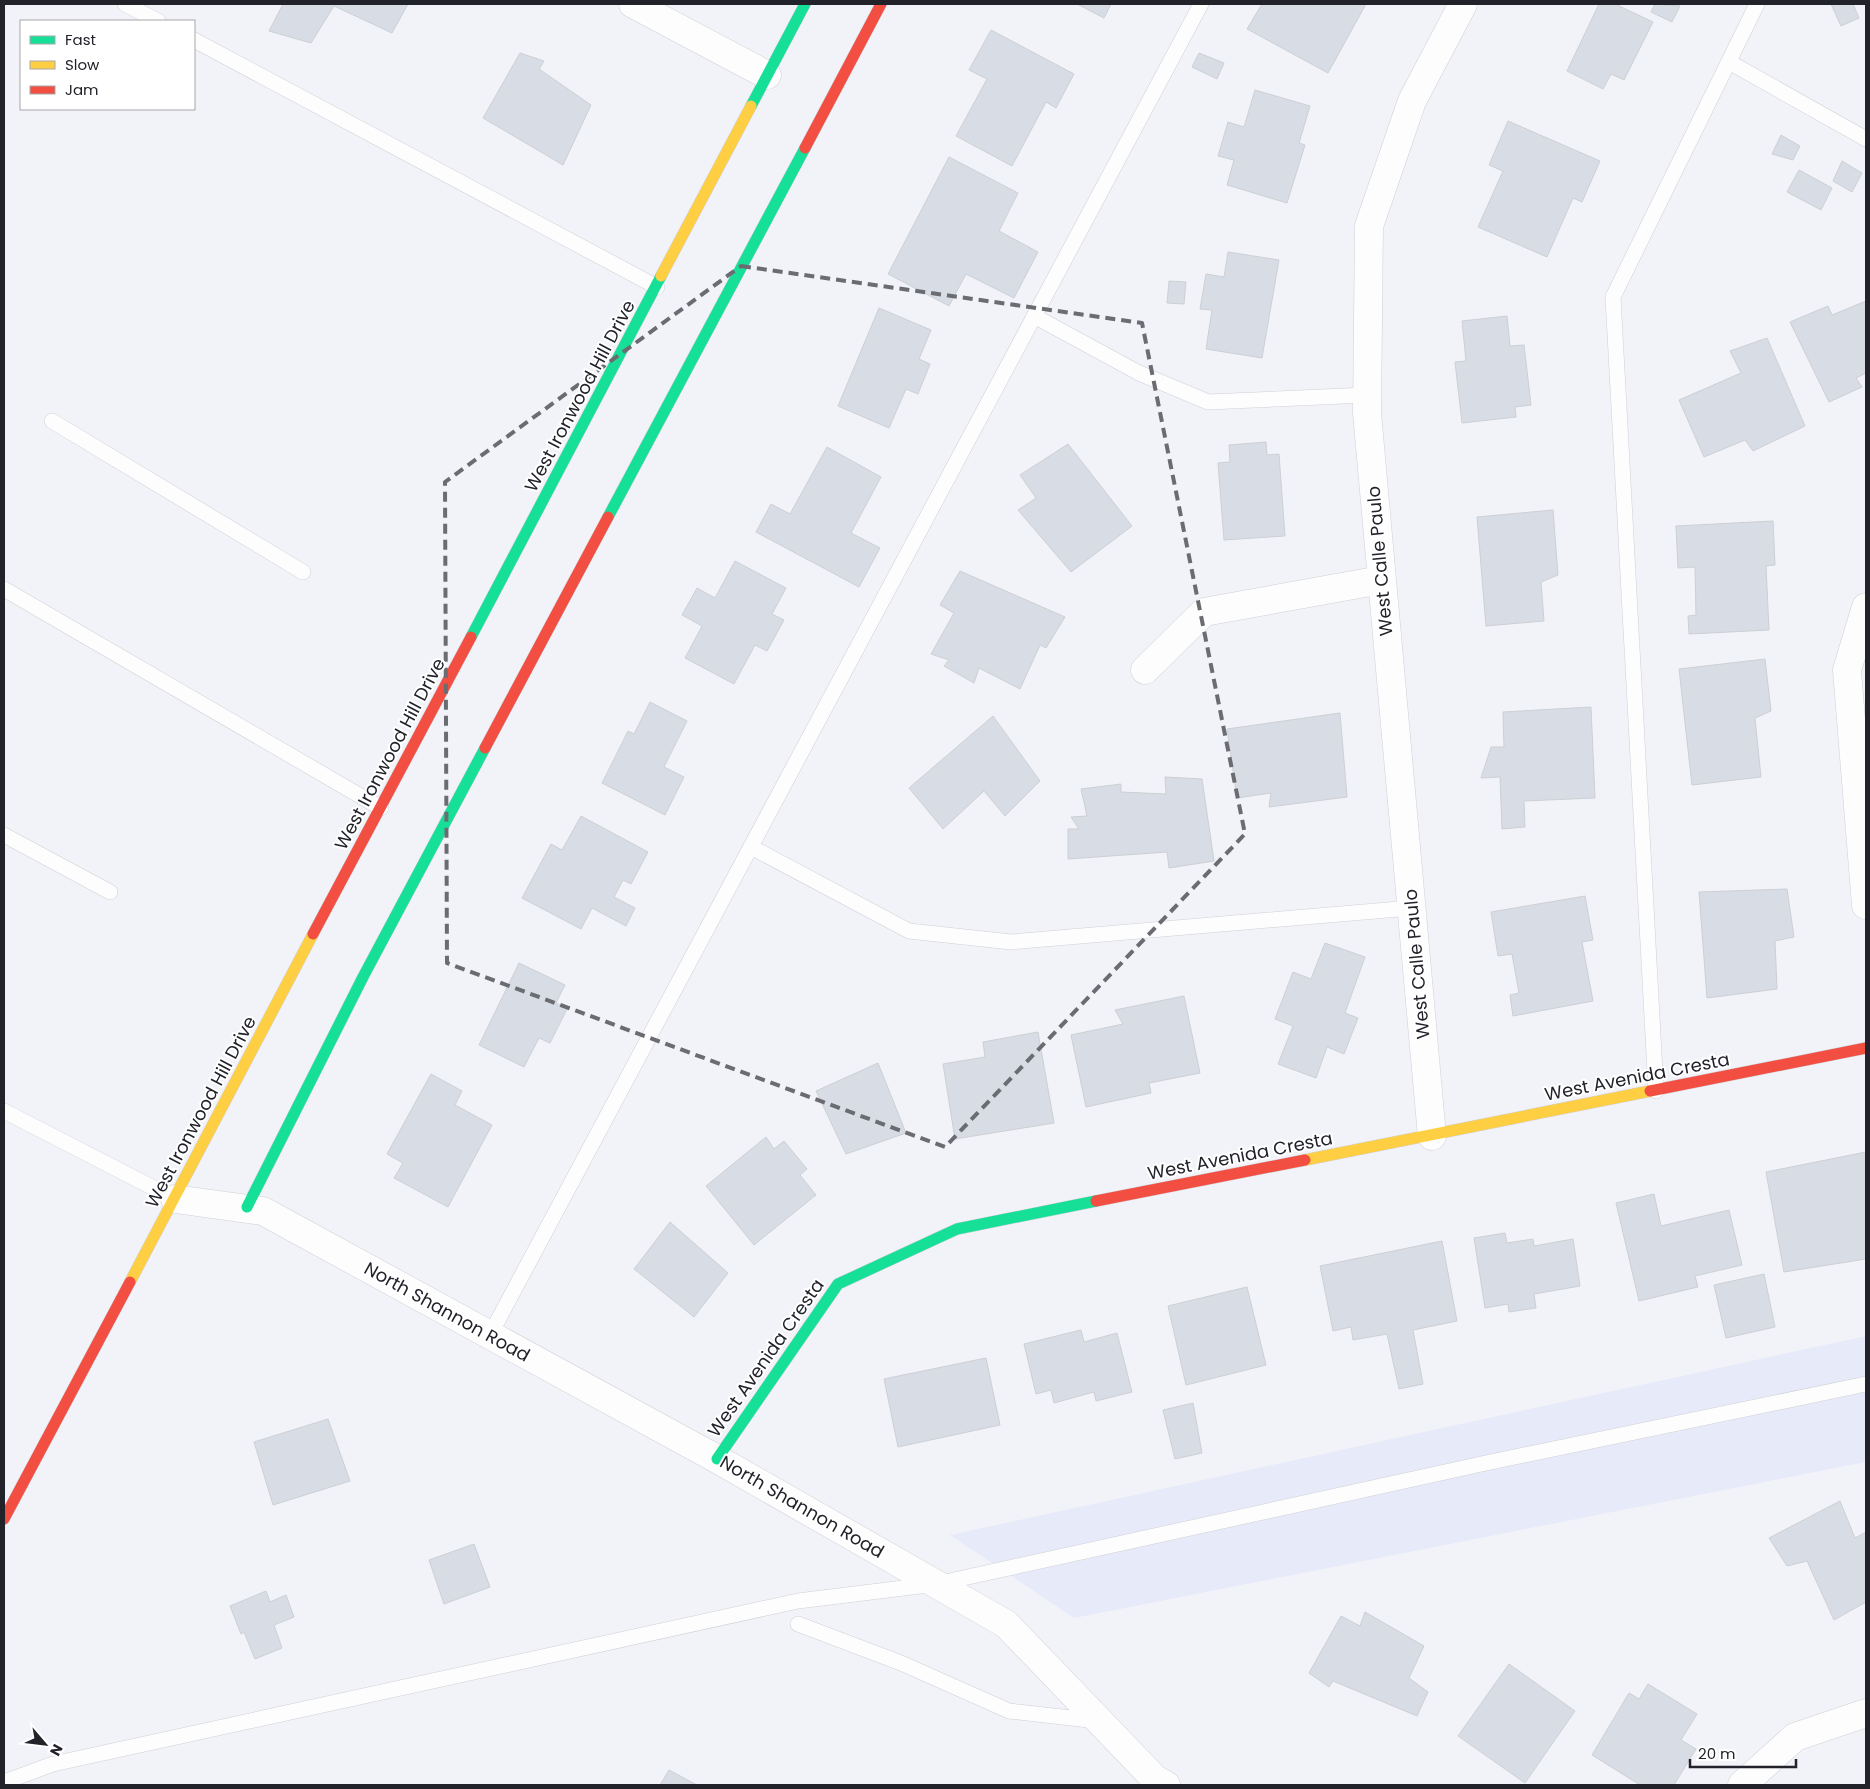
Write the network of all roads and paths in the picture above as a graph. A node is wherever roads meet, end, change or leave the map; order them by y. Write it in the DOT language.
graph roads {
  1 [pos="125,4"];
  2 [pos="634,4"];
  3 [pos="806,4"];
  4 [pos="882,4"];
  5 [pos="1201,4"];
  6 [pos="1463,4"];
  7 [pos="1757,4"];
  8 [pos="156,20"];
  9 [pos="195,41"];
  10 [pos="1729,62"];
  11 [pos="767,75"];
  12 [pos="1866,139"];
  13 [pos="658,287"];
  14 [pos="1034,316"];
  15 [pos="1367,394"];
  16 [pos="52,421"];
  17 [pos="303,572"];
  18 [pos="1381,580"];
  19 [pos="4,589"];
  20 [pos="1866,607"];
  21 [pos="1145,670"];
  22 [pos="1862,802"];
  23 [pos="381,808"];
  24 [pos="4,834"];
  25 [pos="751,847"];
  26 [pos="110,892"];
  27 [pos="1866,905"];
  28 [pos="1411,908"];
  29 [pos="1866,1048"];
  30 [pos="1656,1091"];
  31 [pos="4,1111"];
  32 [pos="1432,1136"];
  33 [pos="175,1199"];
  34 [pos="247,1207"];
  35 [pos="490,1335"];
  36 [pos="1866,1384"];
  37 [pos="718,1459"];
  38 [pos="4,1519"];
  39 [pos="936,1584"];
  40 [pos="798,1624"];
  41 [pos="1866,1713"];
  42 [pos="1100,1721"];
  43 [pos="4,1782"];
  44 [pos="1166,1785"];
  45 [pos="1742,1785"];
  1 -- 8 [label="lane"];
  2 -- 11 [label="street"];
  3 -- 11 [label="street, West Ironwood Hill Drive"];
  4 -- 34 [label="street"];
  5 -- 14 [label="lane"];
  6 -- 15 [label="street, West Calle Paulo"];
  7 -- 10 [label="lane"];
  9 -- 13 [label="lane"];
  10 -- 12 [label="lane"];
  10 -- 30 [label="lane"];
  11 -- 13 [label="street, West Ironwood Hill Drive"];
  13 -- 23 [label="street, West Ironwood Hill Drive"];
  14 -- 15 [label="lane"];
  14 -- 25 [label="lane"];
  15 -- 18 [label="street, West Calle Paulo"];
  16 -- 17 [label="lane"];
  18 -- 21 [label="street"];
  18 -- 28 [label="street, West Calle Paulo"];
  19 -- 23 [label="lane"];
  20 -- 22 [label="street"];
  22 -- 27 [label="street"];
  23 -- 33 [label="street, West Ironwood Hill Drive"];
  24 -- 26 [label="lane"];
  25 -- 28 [label="lane"];
  25 -- 35 [label="lane"];
  28 -- 32 [label="street, West Calle Paulo"];
  29 -- 30 [label="street, West Avenida Cresta"];
  30 -- 32 [label="street, West Avenida Cresta"];
  31 -- 33 [label="lane"];
  32 -- 37 [label="street, West Avenida Cresta"];
  33 -- 34 [label="street, North Shannon Road"];
  33 -- 38 [label="street, West Ironwood Hill Drive"];
  34 -- 35 [label="street, North Shannon Road"];
  35 -- 37 [label="street, North Shannon Road"];
  36 -- 39 [label="lane"];
  37 -- 39 [label="street, North Shannon Road"];
  39 -- 42 [label="street, North Shannon Road"];
  39 -- 43 [label="lane"];
  40 -- 42 [label="lane"];
  41 -- 45 [label="street"];
  42 -- 44 [label="street, North Shannon Road"];
}
